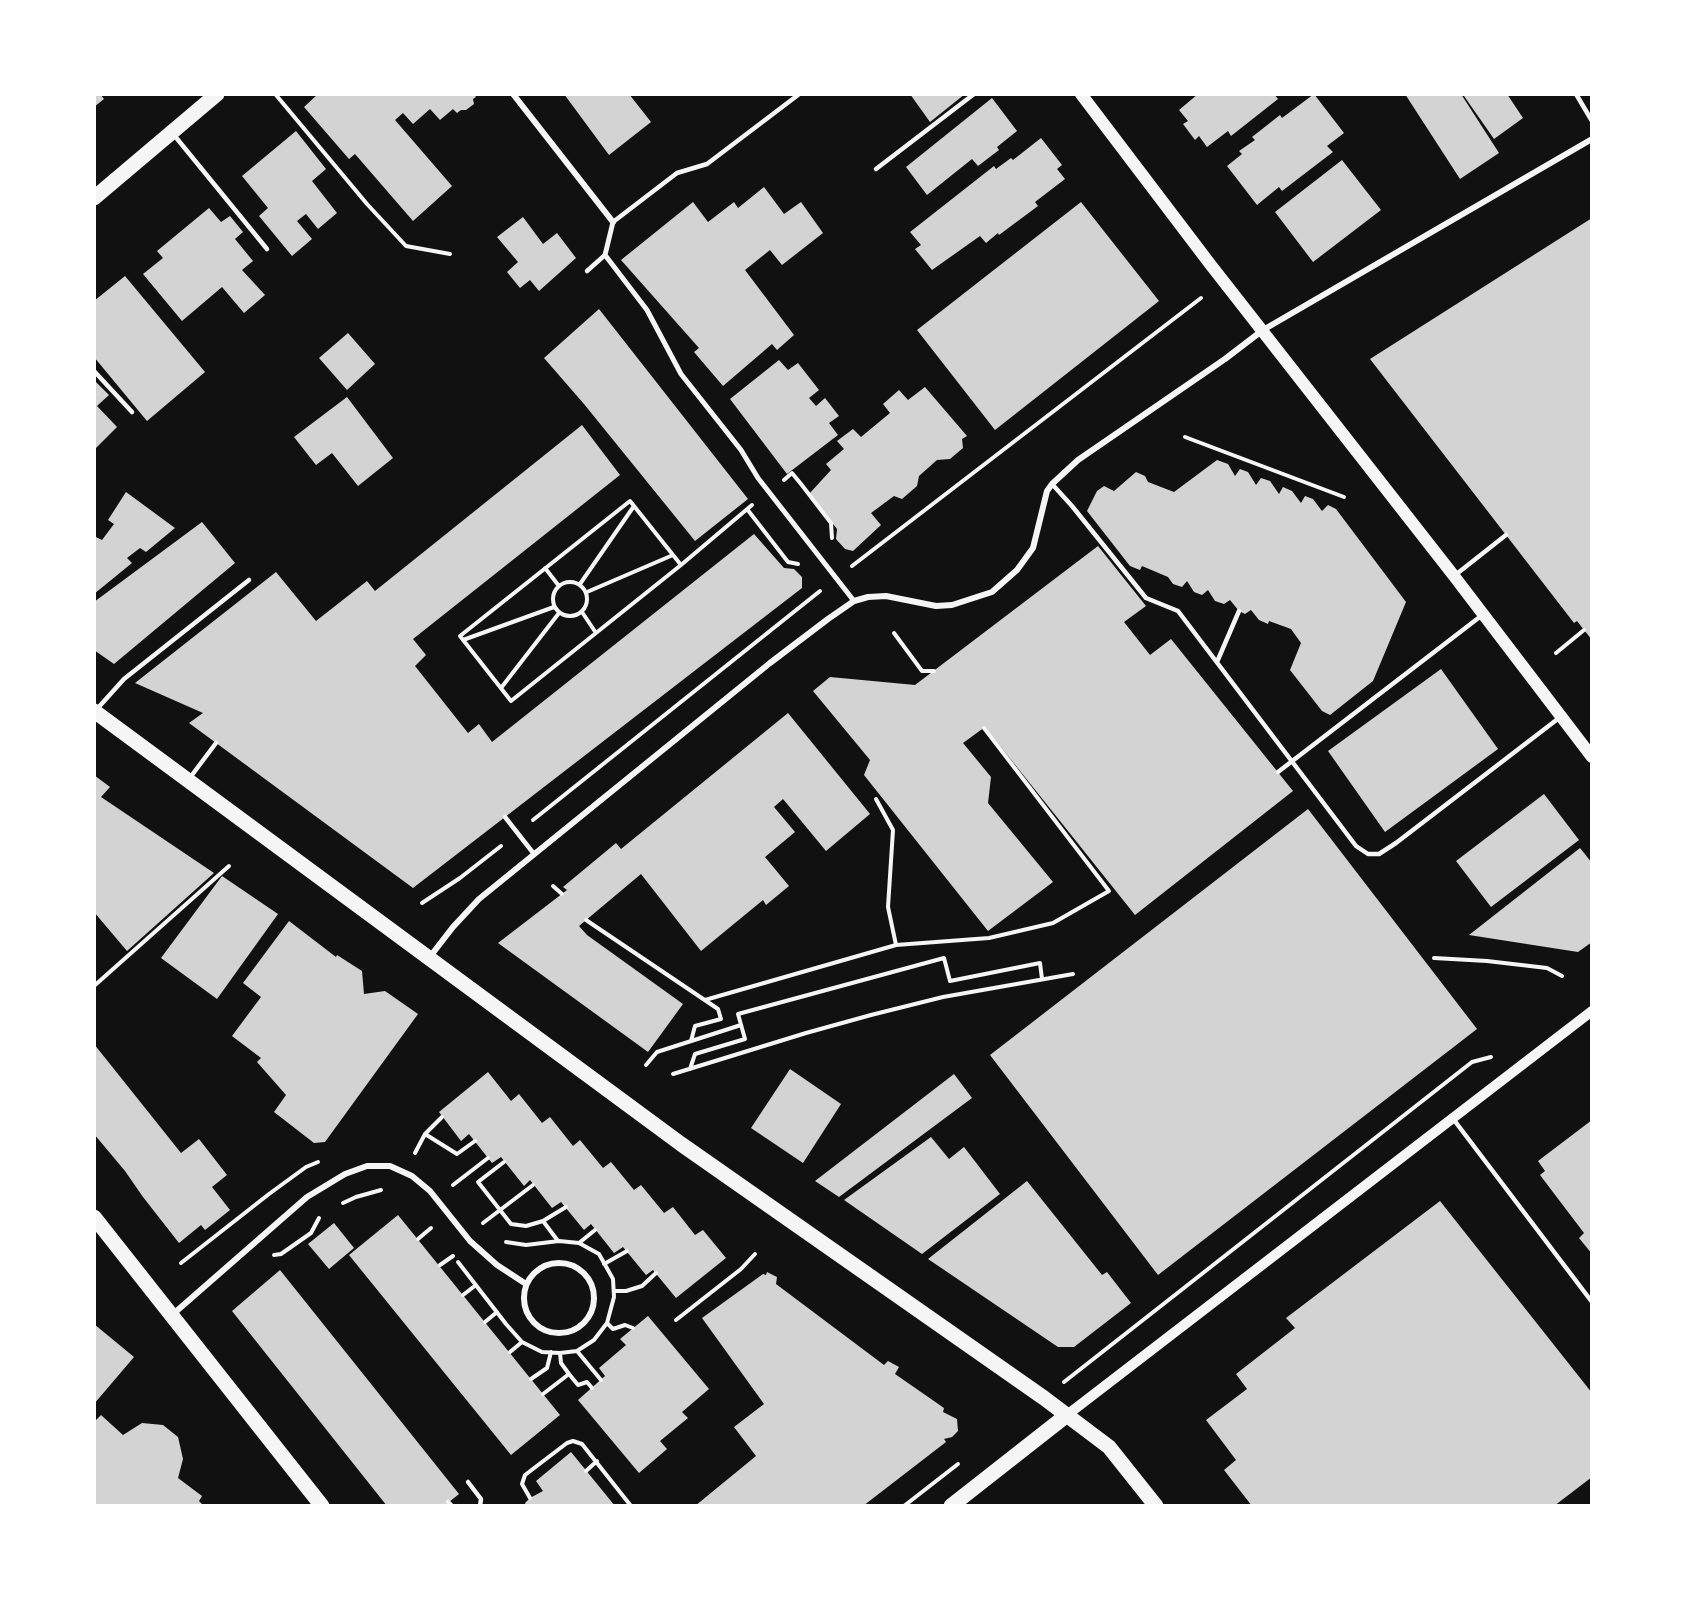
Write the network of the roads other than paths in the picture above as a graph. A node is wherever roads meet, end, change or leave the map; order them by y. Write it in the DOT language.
graph roads {
  1 [pos="217,94"];
  2 [pos="513,94"];
  3 [pos="974,94"];
  4 [pos="1082,94"];
  5 [pos="1576,94"];
  6 [pos="798,95"];
  7 [pos="1592,121"];
  8 [pos="172,133"];
  9 [pos="1592,140"];
  10 [pos="876,169"];
  11 [pos="94,198"];
  12 [pos="613,222"];
  13 [pos="267,249"];
  14 [pos="605,255"];
  15 [pos="587,271"];
  16 [pos="1263,330"];
  17 [pos="94,372"];
  18 [pos="132,412"];
  19 [pos="1052,484"];
  20 [pos="1506,535"];
  21 [pos="1454,576"];
  22 [pos="249,580"];
  23 [pos="854,601"];
  24 [pos="1239,611"];
  25 [pos="1484,615"];
  26 [pos="1217,662"];
  27 [pos="95,711"];
  28 [pos="1561,716"];
  29 [pos="216,743"];
  30 [pos="1592,757"];
  31 [pos="1291,761"];
  32 [pos="1278,772"];
  33 [pos="187,781"];
  34 [pos="505,817"];
  35 [pos="534,854"];
  36 [pos="429,959"];
  37 [pos="1592,1011"];
  38 [pos="1452,1118"];
  39 [pos="94,1217"];
  40 [pos="526,1284"];
  41 [pos="1592,1302"];
  42 [pos="172,1316"];
  43 [pos="1067,1415"];
  44 [pos="468,1482"];
  45 [pos="322,1506"];
  46 [pos="480,1506"];
  47 [pos="951,1506"];
  48 [pos="1156,1506"];
  1 -- 8 [label="main road"];
  2 -- 12 [label="street"];
  3 -- 10 [label="lane"];
  4 -- 16 [label="main road"];
  5 -- 7 [label="lane"];
  6 -- 12 [label="lane"];
  8 -- 11 [label="main road"];
  8 -- 13 [label="lane"];
  9 -- 16 [label="street"];
  12 -- 14 [label="street"];
  14 -- 15 [label="lane"];
  14 -- 23 [label="street"];
  16 -- 19 [label="street"];
  16 -- 21 [label="main road"];
  17 -- 18 [label="lane"];
  19 -- 23 [label="street"];
  19 -- 26 [label="lane"];
  20 -- 21 [label="lane"];
  21 -- 25 [label="main road"];
  22 -- 27 [label="lane"];
  23 -- 35 [label="street"];
  24 -- 26 [label="lane"];
  25 -- 28 [label="main road"];
  25 -- 31 [label="lane"];
  26 -- 31 [label="lane"];
  27 -- 33 [label="main road"];
  28 -- 30 [label="main road"];
  28 -- 31 [label="lane"];
  29 -- 33 [label="lane"];
  31 -- 32 [label="lane"];
  33 -- 36 [label="main road"];
  34 -- 35 [label="lane"];
  35 -- 36 [label="street"];
  36 -- 43 [label="main road"];
  37 -- 38 [label="street"];
  38 -- 41 [label="lane"];
  38 -- 43 [label="street"];
  39 -- 42 [label="main road"];
  40 -- 40 [label="street"];
  40 -- 42 [label="street"];
  42 -- 45 [label="main road"];
  43 -- 47 [label="main road"];
  43 -- 48 [label="main road"];
  44 -- 46 [label="lane"];
}
